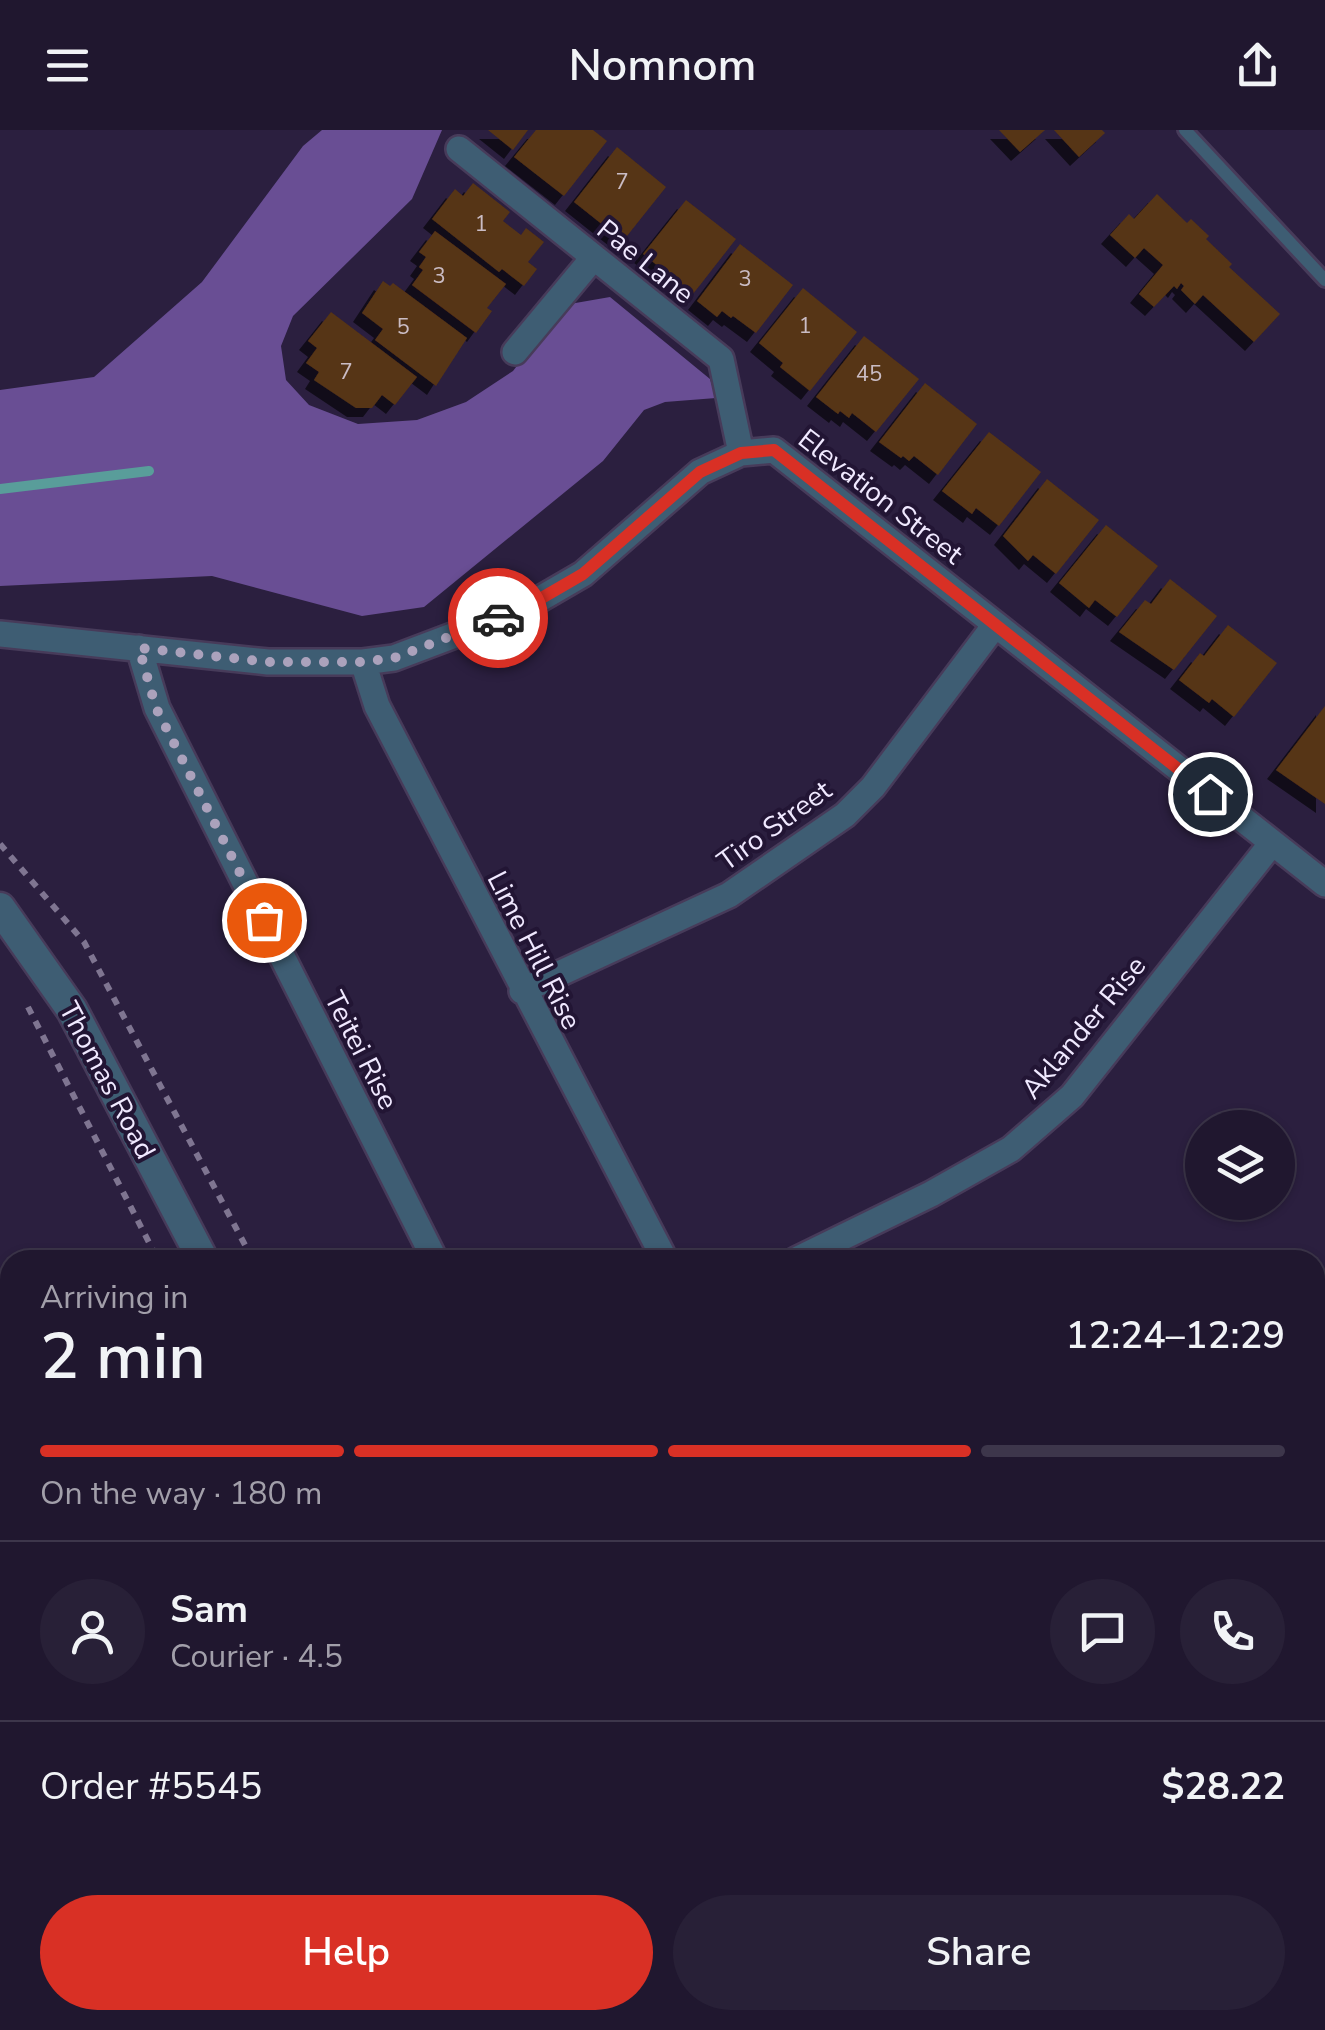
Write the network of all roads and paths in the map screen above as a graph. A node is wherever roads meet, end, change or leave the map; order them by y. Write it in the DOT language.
graph roads {
  1 [pos="1184,130"];
  2 [pos="459,150"];
  3 [pos="594,257"];
  4 [pos="1325,280"];
  5 [pos="514,352"];
  6 [pos="741,453"];
  7 [pos="996,625"];
  8 [pos="0,634"];
  9 [pos="139,648"];
  10 [pos="363,662"];
  11 [pos="1272,842"];
  12 [pos="0,844"];
  13 [pos="1325,884"];
  14 [pos="0,908"];
  15 [pos="522,991"];
  16 [pos="24,1000"];
  17 [pos="153,1250"];
  18 [pos="198,1250"];
  19 [pos="248,1250"];
  20 [pos="430,1250"];
  21 [pos="660,1250"];
  22 [pos="816,1250"];
  1 -- 4 [label="lane"];
  2 -- 3 [label="street, Pae Lane"];
  3 -- 5 [label="street"];
  3 -- 6 [label="street, Pae Lane"];
  6 -- 7 [label="street, Elevation Street"];
  6 -- 10 [label="street"];
  7 -- 11 [label="street, Elevation Street"];
  7 -- 15 [label="street, Tiro Street"];
  8 -- 9 [label="street"];
  9 -- 10 [label="street"];
  9 -- 20 [label="street, Teitei Rise"];
  10 -- 15 [label="street, Lime Hill Rise"];
  11 -- 13 [label="street, Elevation Street"];
  11 -- 22 [label="street, Aklander Rise"];
  12 -- 19 [label="path"];
  14 -- 18 [label="street, Thomas Road"];
  15 -- 21 [label="street, Lime Hill Rise"];
  16 -- 17 [label="path"];
}
